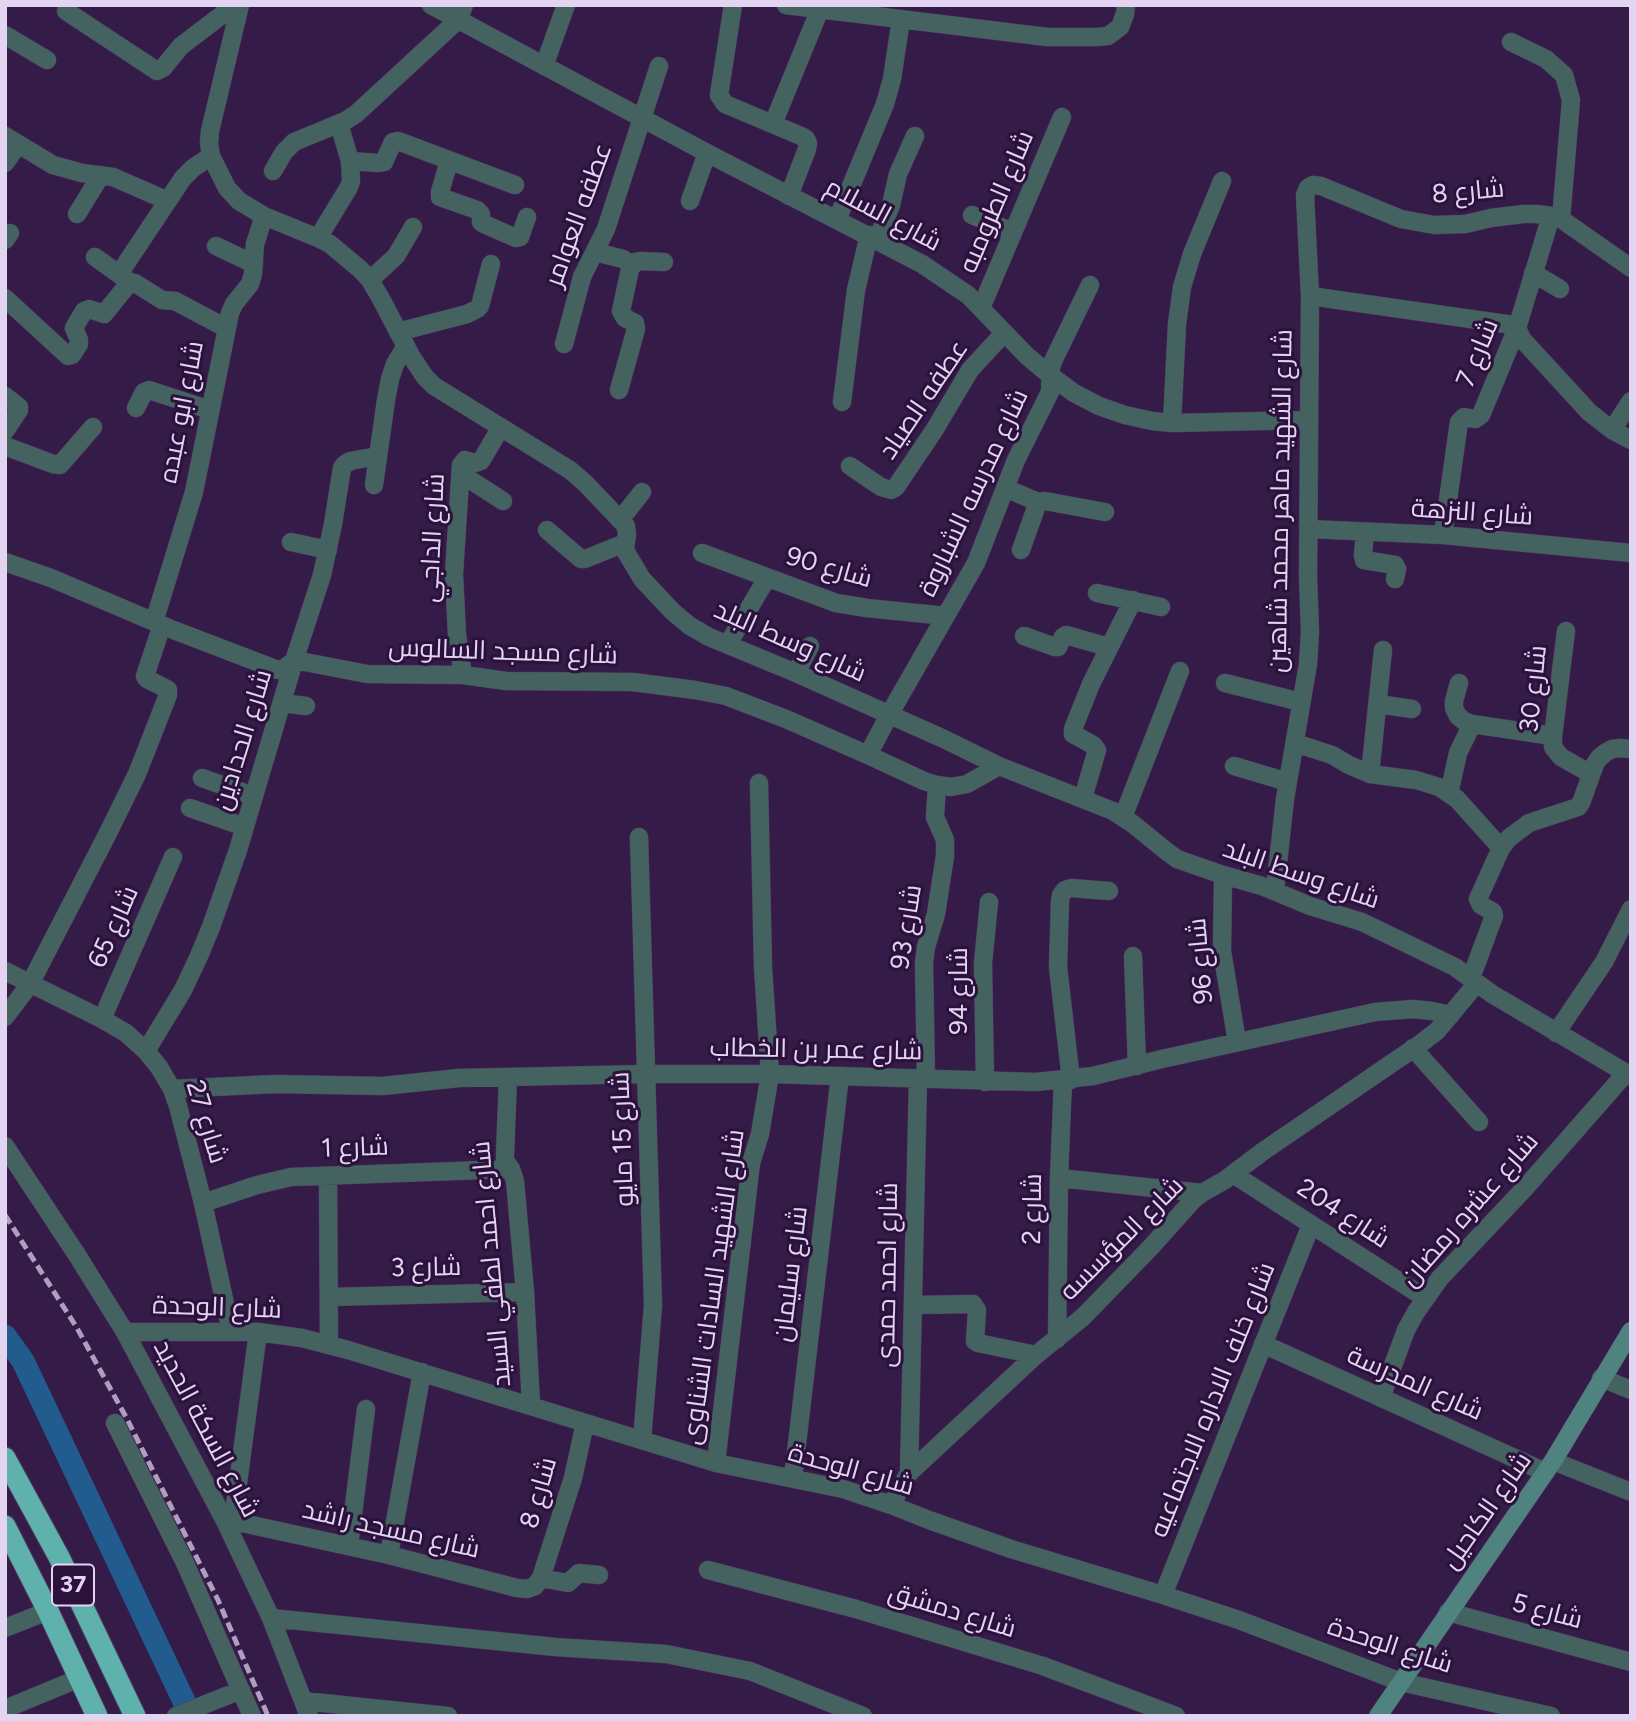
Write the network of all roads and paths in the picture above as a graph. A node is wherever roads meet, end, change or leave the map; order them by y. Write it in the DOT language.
graph roads {
  1 [pos="231,5"];
  2 [pos="240,5"];
  3 [pos="431,5"];
  4 [pos="566,5"];
  5 [pos="733,5"];
  6 [pos="786,5"];
  7 [pos="1126,5"];
  8 [pos="810,7"];
  9 [pos="66,11"];
  10 [pos="461,12"];
  11 [pos="901,19"];
  12 [pos="5,35"];
  13 [pos="1511,42"];
  14 [pos="47,60"];
  15 [pos="544,65"];
  16 [pos="659,66"];
  17 [pos="1062,117"];
  18 [pos="642,118"];
  19 [pos="339,124"];
  20 [pos="773,124"];
  21 [pos="915,136"];
  22 [pos="12,140"];
  23 [pos="707,153"];
  24 [pos="211,156"];
  25 [pos="350,161"];
  26 [pos="449,161"];
  27 [pos="5,163"];
  28 [pos="273,171"];
  29 [pos="101,175"];
  30 [pos="1222,181"];
  31 [pos="514,185"];
  32 [pos="789,195"];
  33 [pos="1305,195"];
  34 [pos="168,201"];
  35 [pos="690,201"];
  36 [pos="78,214"];
  37 [pos="972,215"];
  38 [pos="264,216"];
  39 [pos="527,217"];
  40 [pos="1556,217"];
  41 [pos="837,220"];
  42 [pos="413,227"];
  43 [pos="1013,232"];
  44 [pos="873,237"];
  45 [pos="318,238"];
  46 [pos="216,246"];
  47 [pos="595,252"];
  48 [pos="95,257"];
  49 [pos="664,262"];
  50 [pos="254,264"];
  51 [pos="491,264"];
  52 [pos="632,265"];
  53 [pos="1631,268"];
  54 [pos="1534,273"];
  55 [pos="124,278"];
  56 [pos="370,280"];
  57 [pos="1090,285"];
  58 [pos="1560,289"];
  59 [pos="1310,296"];
  60 [pos="5,298"];
  61 [pos="981,308"];
  62 [pos="226,328"];
  63 [pos="1517,328"];
  64 [pos="1004,333"];
  65 [pos="402,339"];
  66 [pos="564,344"];
  67 [pos="1051,376"];
  68 [pos="620,390"];
  69 [pos="5,396"];
  70 [pos="1631,401"];
  71 [pos="842,402"];
  72 [pos="136,408"];
  73 [pos="210,410"];
  74 [pos="1310,420"];
  75 [pos="1172,423"];
  76 [pos="93,427"];
  77 [pos="501,427"];
  78 [pos="1612,430"];
  79 [pos="5,431"];
  80 [pos="1631,440"];
  81 [pos="5,446"];
  82 [pos="378,456"];
  83 [pos="850,466"];
  84 [pos="461,474"];
  85 [pos="374,485"];
  86 [pos="1005,488"];
  87 [pos="642,492"];
  88 [pos="503,501"];
  89 [pos="1038,502"];
  90 [pos="1105,512"];
  91 [pos="620,520"];
  92 [pos="1309,529"];
  93 [pos="547,530"];
  94 [pos="1365,532"];
  95 [pos="1443,535"];
  96 [pos="291,542"];
  97 [pos="625,542"];
  98 [pos="328,550"];
  99 [pos="1021,550"];
  100 [pos="702,553"];
  101 [pos="1631,553"];
  102 [pos="5,562"];
  103 [pos="767,578"];
  104 [pos="1395,579"];
  105 [pos="1097,593"];
  106 [pos="1133,600"];
  107 [pos="1161,607"];
  108 [pos="946,616"];
  109 [pos="158,624"];
  110 [pos="1566,631"];
  111 [pos="1024,636"];
  112 [pos="728,644"];
  113 [pos="810,646"];
  114 [pos="1108,647"];
  115 [pos="1383,650"];
  116 [pos="294,661"];
  117 [pos="1180,671"];
  118 [pos="796,673"];
  119 [pos="463,675"];
  120 [pos="1459,682"];
  121 [pos="1225,683"];
  122 [pos="282,702"];
  123 [pos="1301,702"];
  124 [pos="1378,704"];
  125 [pos="306,706"];
  126 [pos="1412,709"];
  127 [pos="889,715"];
  128 [pos="1472,724"];
  129 [pos="1553,736"];
  130 [pos="1295,743"];
  131 [pos="1631,749"];
  132 [pos="868,755"];
  133 [pos="999,766"];
  134 [pos="1234,766"];
  135 [pos="1370,774"];
  136 [pos="1591,774"];
  137 [pos="202,778"];
  138 [pos="1288,782"];
  139 [pos="759,783"];
  140 [pos="937,785"];
  141 [pos="1450,794"];
  142 [pos="253,796"];
  143 [pos="1083,798"];
  144 [pos="190,808"];
  145 [pos="1123,817"];
  146 [pos="245,827"];
  147 [pos="639,837"];
  148 [pos="1501,848"];
  149 [pos="173,857"];
  150 [pos="1223,876"];
  151 [pos="1275,890"];
  152 [pos="1109,891"];
  153 [pos="989,902"];
  154 [pos="1631,909"];
  155 [pos="1133,956"];
  156 [pos="5,971"];
  157 [pos="1474,981"];
  158 [pos="30,984"];
  159 [pos="1451,1015"];
  160 [pos="5,1017"];
  161 [pos="102,1019"];
  162 [pos="1556,1032"];
  163 [pos="1237,1042"];
  164 [pos="1413,1048"];
  165 [pos="146,1052"];
  166 [pos="1137,1066"];
  167 [pos="647,1074"];
  168 [pos="770,1074"];
  169 [pos="1628,1074"];
  170 [pos="840,1076"];
  171 [pos="509,1077"];
  172 [pos="922,1079"];
  173 [pos="1067,1080"];
  174 [pos="985,1082"];
  175 [pos="172,1089"];
  176 [pos="1479,1122"];
  177 [pos="5,1146"];
  178 [pos="511,1169"];
  179 [pos="1233,1174"];
  180 [pos="328,1176"];
  181 [pos="1059,1178"];
  182 [pos="1202,1193"];
  183 [pos="203,1203"];
  184 [pos="1311,1225"];
  185 [pos="526,1292"];
  186 [pos="329,1297"];
  187 [pos="1425,1298"];
  188 [pos="914,1305"];
  189 [pos="231,1331"];
  190 [pos="1631,1331"];
  191 [pos="125,1332"];
  192 [pos="258,1332"];
  193 [pos="1057,1339"];
  194 [pos="1263,1344"];
  195 [pos="329,1345"];
  196 [pos="1036,1355"];
  197 [pos="422,1372"];
  198 [pos="1601,1378"];
  199 [pos="1631,1390"];
  200 [pos="1381,1398"];
  201 [pos="531,1405"];
  202 [pos="366,1409"];
  203 [pos="115,1423"];
  204 [pos="585,1423"];
  205 [pos="642,1440"];
  206 [pos="5,1458"];
  207 [pos="716,1463"];
  208 [pos="1549,1467"];
  209 [pos="909,1473"];
  210 [pos="793,1478"];
  211 [pos="1631,1492"];
  212 [pos="891,1505"];
  213 [pos="228,1520"];
  214 [pos="5,1526"];
  215 [pos="349,1546"];
  216 [pos="390,1555"];
  217 [pos="708,1570"];
  218 [pos="599,1575"];
  219 [pos="541,1578"];
  220 [pos="1163,1595"];
  221 [pos="48,1611"];
  222 [pos="1448,1612"];
  223 [pos="271,1618"];
  224 [pos="5,1628"];
  225 [pos="1631,1662"];
  226 [pos="80,1678"];
  227 [pos="1401,1682"];
  228 [pos="241,1690"];
  229 [pos="307,1708"];
  230 [pos="5,1709"];
  231 [pos="97,1716"];
  232 [pos="135,1716"];
  233 [pos="176,1716"];
  234 [pos="252,1716"];
  235 [pos="447,1716"];
  236 [pos="863,1716"];
  237 [pos="1176,1716"];
  238 [pos="1378,1716"];
  239 [pos="1551,1716"];
  1 -- 9 [label="street"];
  2 -- 24 [label="street"];
  3 -- 10 [label="street, شارع السلام"];
  4 -- 15 [label="street"];
  5 -- 20 [label="street"];
  6 -- 8 [label="street"];
  7 -- 11 [label="street"];
  8 -- 11 [label="street"];
  8 -- 20 [label="street"];
  10 -- 15 [label="street, شارع السلام"];
  10 -- 19 [label="street"];
  11 -- 41 [label="street"];
  12 -- 14 [label="street"];
  13 -- 40 [label="street, شارع 7"];
  15 -- 18 [label="street, شارع السلام"];
  16 -- 18 [label="street, عطفه العوامر"];
  17 -- 43 [label="street, شارع الطرومبه"];
  18 -- 23 [label="street, شارع السلام"];
  18 -- 47 [label="street, عطفه العوامر"];
  19 -- 25 [label="street"];
  19 -- 28 [label="street"];
  20 -- 32 [label="street"];
  21 -- 44 [label="street"];
  22 -- 27 [label="street"];
  22 -- 29 [label="street"];
  23 -- 32 [label="street, شارع السلام"];
  23 -- 35 [label="street"];
  24 -- 34 [label="street"];
  24 -- 38 [label="street"];
  25 -- 26 [label="street"];
  25 -- 45 [label="street"];
  26 -- 31 [label="street"];
  26 -- 39 [label="street"];
  29 -- 34 [label="street"];
  29 -- 36 [label="street"];
  30 -- 75 [label="street"];
  32 -- 41 [label="street, شارع السلام"];
  33 -- 40 [label="street, شارع 8"];
  33 -- 59 [label="street, شارع الشهيد ماهر محمد شاهين"];
  34 -- 55 [label="street"];
  37 -- 43 [label="street"];
  38 -- 45 [label="street"];
  38 -- 50 [label="street, شارع ابو عبده"];
  40 -- 53 [label="street"];
  40 -- 54 [label="street, شارع 7"];
  41 -- 44 [label="street, شارع السلام"];
  42 -- 56 [label="street"];
  43 -- 61 [label="street, شارع الطرومبه"];
  44 -- 61 [label="street, شارع السلام"];
  44 -- 71 [label="street"];
  45 -- 56 [label="street"];
  46 -- 50 [label="street"];
  47 -- 52 [label="street"];
  47 -- 66 [label="street, عطفه العوامر"];
  48 -- 55 [label="street"];
  49 -- 52 [label="street"];
  50 -- 62 [label="street, شارع ابو عبده"];
  51 -- 65 [label="street"];
  52 -- 68 [label="street"];
  54 -- 58 [label="street"];
  54 -- 63 [label="street, شارع 7"];
  55 -- 60 [label="street"];
  55 -- 62 [label="street"];
  56 -- 65 [label="street"];
  57 -- 67 [label="street, شارع مدرسه الشباروة"];
  59 -- 63 [label="street"];
  59 -- 74 [label="street, شارع الشهيد ماهر محمد شاهين"];
  61 -- 64 [label="street, شارع السلام"];
  62 -- 73 [label="street, شارع ابو عبده"];
  63 -- 78 [label="street"];
  63 -- 95 [label="street, شارع 7"];
  64 -- 67 [label="street, شارع السلام"];
  64 -- 83 [label="street, عطفه الصياد"];
  65 -- 77 [label="street"];
  65 -- 82 [label="street"];
  67 -- 75 [label="street, شارع السلام"];
  67 -- 86 [label="street, شارع مدرسه الشباروة"];
  69 -- 79 [label="street"];
  70 -- 78 [label="street"];
  72 -- 73 [label="street"];
  73 -- 109 [label="street, شارع ابو عبده"];
  74 -- 75 [label="street, شارع السلام"];
  74 -- 92 [label="street, شارع الشهيد ماهر محمد شاهين"];
  76 -- 81 [label="street"];
  77 -- 84 [label="street, شارع الداجي"];
  77 -- 91 [label="street"];
  78 -- 80 [label="street"];
  82 -- 85 [label="street"];
  82 -- 98 [label="street, شارع الحدادين"];
  84 -- 88 [label="street"];
  84 -- 119 [label="street, شارع الداجي"];
  86 -- 89 [label="street"];
  86 -- 108 [label="street, شارع مدرسه الشباروة"];
  87 -- 91 [label="street"];
  89 -- 90 [label="street"];
  89 -- 99 [label="street"];
  91 -- 97 [label="street, شارع وسط البلد"];
  92 -- 94 [label="street, شارع النزهة"];
  92 -- 123 [label="street, شارع الشهيد ماهر محمد شاهين"];
  93 -- 97 [label="street"];
  94 -- 95 [label="street, شارع النزهة"];
  94 -- 104 [label="street"];
  95 -- 101 [label="street, شارع النزهة"];
  96 -- 98 [label="street"];
  97 -- 112 [label="street, شارع وسط البلد"];
  98 -- 116 [label="street, شارع الحدادين"];
  100 -- 103 [label="street, شارع 90"];
  102 -- 109 [label="street, شارع مسجد السالوس"];
  103 -- 108 [label="street, شارع 90"];
  103 -- 112 [label="street"];
  105 -- 106 [label="street"];
  106 -- 107 [label="street"];
  106 -- 114 [label="street"];
  108 -- 127 [label="street, شارع مدرسه الشباروة"];
  109 -- 116 [label="street, شارع مسجد السالوس"];
  109 -- 158 [label="street, شارع ابو عبده"];
  110 -- 129 [label="street, شارع 30"];
  111 -- 114 [label="street"];
  112 -- 118 [label="street, شارع وسط البلد"];
  113 -- 118 [label="street"];
  114 -- 143 [label="street"];
  115 -- 124 [label="street"];
  116 -- 119 [label="street, شارع مسجد السالوس"];
  116 -- 122 [label="street, شارع الحدادين"];
  117 -- 145 [label="street"];
  118 -- 127 [label="street, شارع وسط البلد"];
  119 -- 132 [label="street, شارع مسجد السالوس"];
  120 -- 128 [label="street"];
  121 -- 123 [label="street"];
  122 -- 125 [label="street"];
  122 -- 142 [label="street, شارع الحدادين"];
  123 -- 130 [label="street, شارع الشهيد ماهر محمد شاهين"];
  124 -- 126 [label="street"];
  124 -- 135 [label="street"];
  127 -- 132 [label="street, شارع مدرسه الشباروة"];
  127 -- 133 [label="street, شارع وسط البلد"];
  128 -- 129 [label="street"];
  128 -- 141 [label="street"];
  129 -- 136 [label="street, شارع 30"];
  130 -- 135 [label="street"];
  130 -- 138 [label="street, شارع الشهيد ماهر محمد شاهين"];
  131 -- 136 [label="street"];
  132 -- 140 [label="street, شارع مسجد السالوس"];
  133 -- 140 [label="street, شارع مسجد السالوس"];
  133 -- 143 [label="street, شارع وسط البلد"];
  134 -- 138 [label="street"];
  135 -- 141 [label="street"];
  136 -- 148 [label="street"];
  137 -- 142 [label="street"];
  138 -- 151 [label="street, شارع الشهيد ماهر محمد شاهين"];
  139 -- 168 [label="street, شارع الشهيد السادات الشناوى"];
  140 -- 172 [label="street, شارع 93"];
  141 -- 148 [label="street"];
  142 -- 146 [label="street, شارع الحدادين"];
  143 -- 145 [label="street, شارع وسط البلد"];
  144 -- 146 [label="street"];
  145 -- 150 [label="street, شارع وسط البلد"];
  146 -- 165 [label="street, شارع الحدادين"];
  147 -- 167 [label="street, شارع 15 مايو"];
  148 -- 157 [label="street, شارع المؤسسه"];
  149 -- 161 [label="street, شارع 65"];
  150 -- 151 [label="street, شارع وسط البلد"];
  150 -- 163 [label="street, شارع 96"];
  151 -- 157 [label="street, شارع وسط البلد"];
  152 -- 173 [label="street, شارع 2"];
  153 -- 174 [label="street, شارع 94"];
  154 -- 162 [label="street"];
  155 -- 166 [label="street"];
  156 -- 158 [label="street, شارع 27"];
  157 -- 159 [label="street, شارع المؤسسه"];
  157 -- 162 [label="street, شارع وسط البلد"];
  158 -- 160 [label="street"];
  158 -- 161 [label="street, شارع 27"];
  159 -- 163 [label="street, شارع عمر بن الخطاب"];
  159 -- 164 [label="street, شارع المؤسسه"];
  161 -- 165 [label="street, شارع 27"];
  162 -- 169 [label="street, شارع وسط البلد"];
  163 -- 166 [label="street, شارع عمر بن الخطاب"];
  164 -- 176 [label="street"];
  164 -- 179 [label="street, شارع المؤسسه"];
  165 -- 175 [label="street, شارع 27"];
  166 -- 173 [label="street, شارع عمر بن الخطاب"];
  167 -- 168 [label="street, شارع عمر بن الخطاب"];
  167 -- 171 [label="street, شارع عمر بن الخطاب"];
  167 -- 205 [label="street, شارع 15 مايو"];
  168 -- 170 [label="street, شارع عمر بن الخطاب"];
  168 -- 207 [label="street, شارع الشهيد السادات الشناوى"];
  169 -- 187 [label="street, شارع عشره رمضان"];
  170 -- 172 [label="street, شارع عمر بن الخطاب"];
  170 -- 210 [label="street, شارع سليمان"];
  171 -- 175 [label="street, شارع عمر بن الخطاب"];
  171 -- 178 [label="street, شارع احمد لطفي السيد"];
  172 -- 174 [label="street, شارع عمر بن الخطاب"];
  172 -- 188 [label="street, شارع احمد حمدى"];
  173 -- 174 [label="street, شارع عمر بن الخطاب"];
  173 -- 181 [label="street, شارع 2"];
  175 -- 183 [label="street, شارع 27"];
  177 -- 191 [label="street, شارع السكة الحديد"];
  178 -- 180 [label="street, شارع 1"];
  178 -- 185 [label="street, شارع احمد لطفي السيد"];
  179 -- 182 [label="street, شارع المؤسسه"];
  179 -- 184 [label="street, شارع 204"];
  180 -- 183 [label="street, شارع 1"];
  180 -- 186 [label="street"];
  181 -- 182 [label="street"];
  181 -- 193 [label="street, شارع 2"];
  182 -- 193 [label="street, شارع المؤسسه"];
  183 -- 189 [label="street, شارع 27"];
  184 -- 187 [label="street, شارع 204"];
  184 -- 194 [label="street, شارع خلف الاداره الاجتماعيه"];
  185 -- 186 [label="street, شارع 3"];
  185 -- 201 [label="street, شارع احمد لطفي السيد"];
  186 -- 195 [label="street"];
  187 -- 200 [label="street, شارع عشره رمضان"];
  188 -- 196 [label="street"];
  188 -- 209 [label="street, شارع احمد حمدى"];
  189 -- 191 [label="street, شارع الوحدة"];
  189 -- 192 [label="street, شارع الوحدة"];
  190 -- 198 [label="street, شارع الكاحيل"];
  191 -- 213 [label="street, شارع السكة الحديد"];
  192 -- 195 [label="street, شارع الوحدة"];
  192 -- 213 [label="street"];
  193 -- 196 [label="street, شارع المؤسسه"];
  194 -- 200 [label="street, شارع المدرسة"];
  194 -- 220 [label="street, شارع خلف الاداره الاجتماعيه"];
  195 -- 197 [label="street, شارع الوحدة"];
  196 -- 209 [label="street, شارع المؤسسه"];
  197 -- 201 [label="street, شارع الوحدة"];
  197 -- 216 [label="street"];
  198 -- 199 [label="street"];
  198 -- 208 [label="street, شارع الكاحيل"];
  200 -- 208 [label="street, شارع المدرسة"];
  201 -- 204 [label="street, شارع الوحدة"];
  202 -- 215 [label="street"];
  203 -- 228 [label="street"];
  204 -- 205 [label="street, شارع الوحدة"];
  204 -- 219 [label="street, شارع 8"];
  205 -- 207 [label="street, شارع الوحدة"];
  206 -- 232 [label="highway, 37"];
  207 -- 210 [label="street, شارع الوحدة"];
  208 -- 211 [label="street, شارع المدرسة"];
  208 -- 222 [label="street, شارع الكاحيل"];
  209 -- 212 [label="street, شارع المؤسسه"];
  210 -- 212 [label="street, شارع الوحدة"];
  212 -- 220 [label="street, شارع الوحدة"];
  213 -- 215 [label="street, شارع مسجد راشد"];
  213 -- 223 [label="street, شارع السكة الحديد"];
  214 -- 221 [label="highway, 37"];
  215 -- 216 [label="street, شارع مسجد راشد"];
  216 -- 219 [label="street, شارع مسجد راشد"];
  217 -- 237 [label="street, شارع دمشق"];
  218 -- 219 [label="street"];
  220 -- 227 [label="street, شارع الوحدة"];
  221 -- 224 [label="street"];
  221 -- 226 [label="highway, 37"];
  222 -- 225 [label="street, شارع 5"];
  222 -- 227 [label="street, شارع الكاحيل"];
  223 -- 229 [label="street, شارع السكة الحديد"];
  223 -- 236 [label="street"];
  226 -- 230 [label="street"];
  226 -- 231 [label="highway, 37"];
  227 -- 238 [label="street, شارع الكاحيل"];
  227 -- 239 [label="street, شارع الوحدة"];
  228 -- 233 [label="street"];
  228 -- 234 [label="street"];
  229 -- 235 [label="street"];
}
